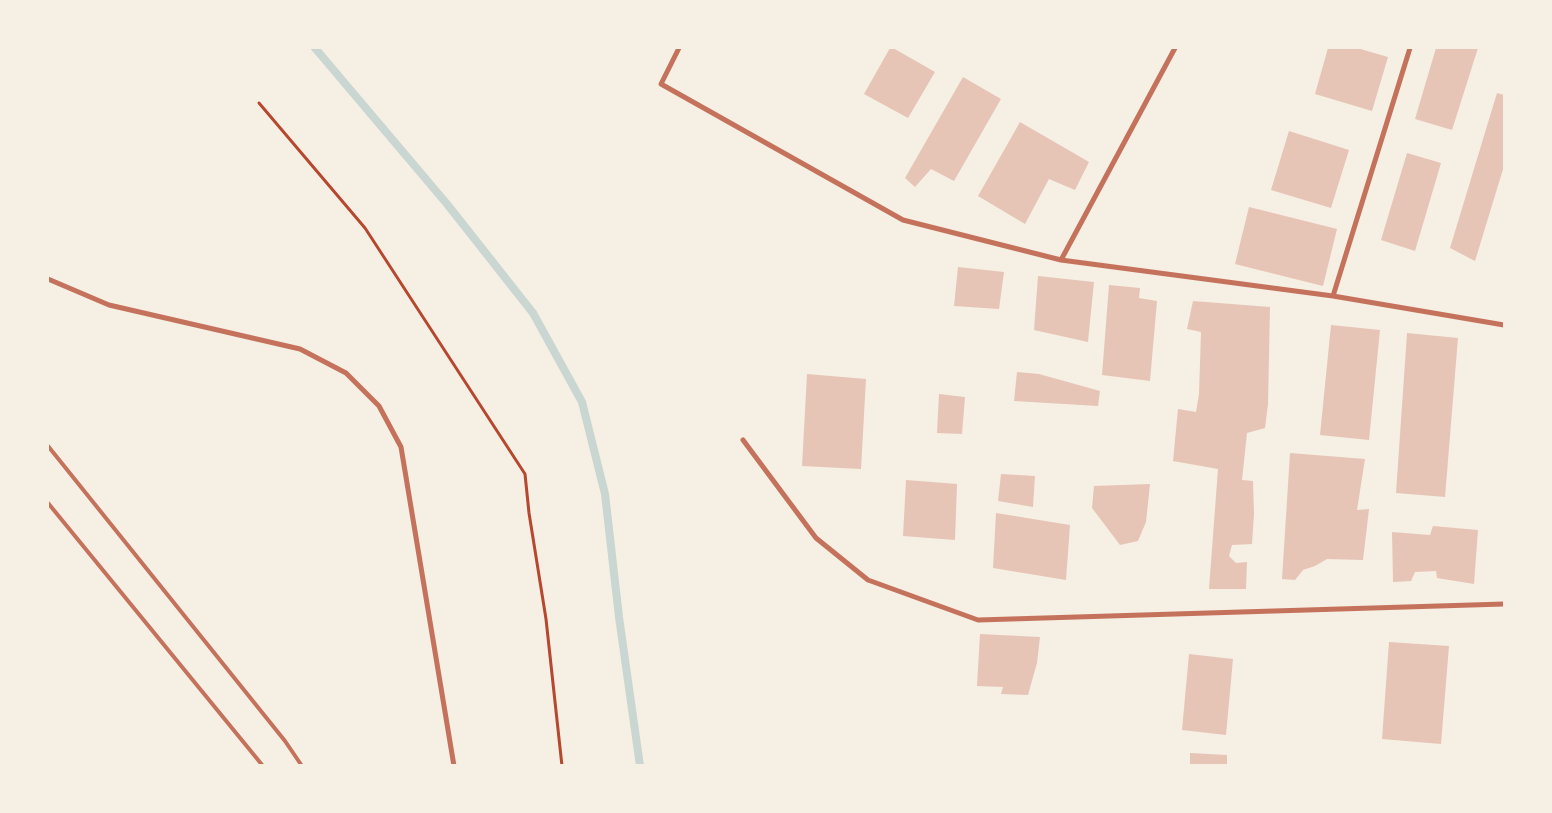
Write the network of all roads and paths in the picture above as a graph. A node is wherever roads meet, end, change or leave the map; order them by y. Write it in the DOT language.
graph roads {
  1 [pos="679,48"];
  2 [pos="1175,48"];
  3 [pos="1410,48"];
  4 [pos="259,103"];
  5 [pos="1061,260"];
  6 [pos="48,279"];
  7 [pos="1333,296"];
  8 [pos="1504,323"];
  9 [pos="743,440"];
  10 [pos="48,446"];
  11 [pos="48,503"];
  12 [pos="1504,604"];
  13 [pos="263,766"];
  14 [pos="302,766"];
  15 [pos="454,766"];
  16 [pos="562,766"];
  1 -- 5 [label="street"];
  2 -- 5 [label="street"];
  3 -- 7 [label="street"];
  4 -- 16 [label="path"];
  5 -- 7 [label="street"];
  6 -- 15 [label="street"];
  7 -- 8 [label="street"];
  9 -- 12 [label="street"];
  10 -- 14 [label="lane"];
  11 -- 13 [label="lane"];
}
